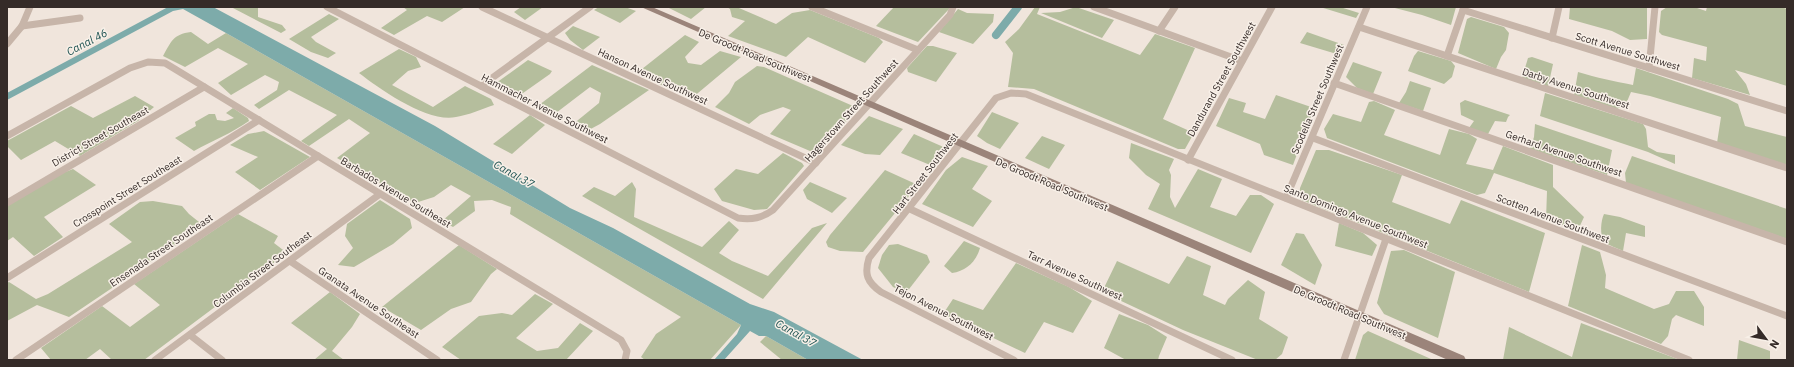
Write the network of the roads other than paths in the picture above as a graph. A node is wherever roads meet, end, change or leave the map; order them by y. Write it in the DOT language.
graph roads {
  1 [pos="30,7"];
  2 [pos="327,7"];
  3 [pos="482,7"];
  4 [pos="590,7"];
  5 [pos="644,7"];
  6 [pos="812,7"];
  7 [pos="953,7"];
  8 [pos="1094,7"];
  9 [pos="1175,7"];
  10 [pos="1272,7"];
  11 [pos="1367,7"];
  12 [pos="1559,7"];
  13 [pos="1655,7"];
  14 [pos="1463,9"];
  15 [pos="80,18"];
  16 [pos="22,26"];
  17 [pos="1359,27"];
  18 [pos="1160,31"];
  19 [pos="548,38"];
  20 [pos="1552,38"];
  21 [pos="7,44"];
  22 [pos="918,50"];
  23 [pos="1447,56"];
  24 [pos="1242,61"];
  25 [pos="1648,68"];
  26 [pos="1334,83"];
  27 [pos="481,86"];
  28 [pos="204,87"];
  29 [pos="1015,92"];
  30 [pos="870,104"];
  31 [pos="1787,111"];
  32 [pos="259,120"];
  33 [pos="7,136"];
  34 [pos="1313,138"];
  35 [pos="960,144"];
  36 [pos="318,156"];
  37 [pos="1188,160"];
  38 [pos="816,164"];
  39 [pos="1787,168"];
  40 [pos="380,194"];
  41 [pos="1286,198"];
  42 [pos="7,203"];
  43 [pos="910,209"];
  44 [pos="756,220"];
  45 [pos="1386,239"];
  46 [pos="1787,242"];
  47 [pos="290,261"];
  48 [pos="7,278"];
  49 [pos="866,279"];
  50 [pos="1359,316"];
  51 [pos="1787,316"];
  52 [pos="190,335"];
  53 [pos="16,360"];
  54 [pos="155,360"];
  55 [pos="222,360"];
  56 [pos="437,360"];
  57 [pos="625,360"];
  58 [pos="1014,360"];
  59 [pos="1232,360"];
  60 [pos="1344,360"];
  61 [pos="1460,360"];
  62 [pos="1689,360"];
  1 -- 16 [label="street"];
  2 -- 27 [label="street, Hammacher Avenue Southwest"];
  3 -- 19 [label="street, Hanson Avenue Southwest"];
  4 -- 19 [label="street"];
  5 -- 30 [label="street, De Groodt Road Southwest"];
  6 -- 22 [label="street"];
  7 -- 22 [label="street, Hagerstown Street Southwest"];
  8 -- 18 [label="street"];
  9 -- 18 [label="street"];
  10 -- 24 [label="street, Dandurand Street Southwest"];
  11 -- 17 [label="street, Scodella Street Southwest"];
  12 -- 20 [label="street"];
  13 -- 25 [label="street"];
  14 -- 20 [label="street, Scott Avenue Southwest"];
  14 -- 23 [label="street"];
  15 -- 16 [label="street"];
  16 -- 21 [label="street"];
  17 -- 23 [label="street, Darby Avenue Southwest"];
  17 -- 26 [label="street, Scodella Street Southwest"];
  18 -- 24 [label="street"];
  19 -- 27 [label="street"];
  19 -- 38 [label="street, Hanson Avenue Southwest"];
  20 -- 25 [label="street, Scott Avenue Southwest"];
  22 -- 30 [label="street, Hagerstown Street Southwest"];
  23 -- 39 [label="street, Darby Avenue Southwest"];
  24 -- 37 [label="street, Dandurand Street Southwest"];
  25 -- 31 [label="street, Scott Avenue Southwest"];
  26 -- 34 [label="street, Scodella Street Southwest"];
  26 -- 46 [label="street, Gerhard Avenue Southwest"];
  27 -- 44 [label="street, Hammacher Avenue Southwest"];
  28 -- 32 [label="street, Barbados Avenue Southeast"];
  28 -- 33 [label="street, Barbados Avenue Southeast"];
  28 -- 42 [label="street, District Street Southeast"];
  29 -- 35 [label="street, Hart Street Southwest"];
  29 -- 37 [label="street, Santo Domingo Avenue Southwest"];
  30 -- 35 [label="street, De Groodt Road Southwest"];
  30 -- 38 [label="street, Hagerstown Street Southwest"];
  32 -- 36 [label="street, Barbados Avenue Southeast"];
  32 -- 48 [label="street, Crosspoint Street Southeast"];
  34 -- 41 [label="street, Scodella Street Southwest"];
  34 -- 51 [label="street, Scotten Avenue Southwest"];
  35 -- 43 [label="street, Hart Street Southwest"];
  35 -- 50 [label="street, De Groodt Road Southwest"];
  36 -- 40 [label="street, Barbados Avenue Southeast"];
  36 -- 53 [label="street, Ensenada Street Southeast"];
  37 -- 41 [label="street, Santo Domingo Avenue Southwest"];
  38 -- 44 [label="street, Hagerstown Street Southwest"];
  40 -- 47 [label="street, Columbia Street Southeast"];
  40 -- 57 [label="street, Barbados Avenue Southeast"];
  41 -- 45 [label="street, Santo Domingo Avenue Southwest"];
  43 -- 49 [label="street, Hart Street Southwest"];
  43 -- 59 [label="street, Tarr Avenue Southwest"];
  45 -- 50 [label="street"];
  45 -- 62 [label="street, Santo Domingo Avenue Southwest"];
  47 -- 52 [label="street, Columbia Street Southeast"];
  47 -- 56 [label="street, Granata Avenue Southeast"];
  49 -- 58 [label="street, Tejon Avenue Southwest"];
  50 -- 60 [label="street"];
  50 -- 61 [label="street, De Groodt Road Southwest"];
  52 -- 54 [label="street, Columbia Street Southeast"];
  52 -- 55 [label="street"];
}
